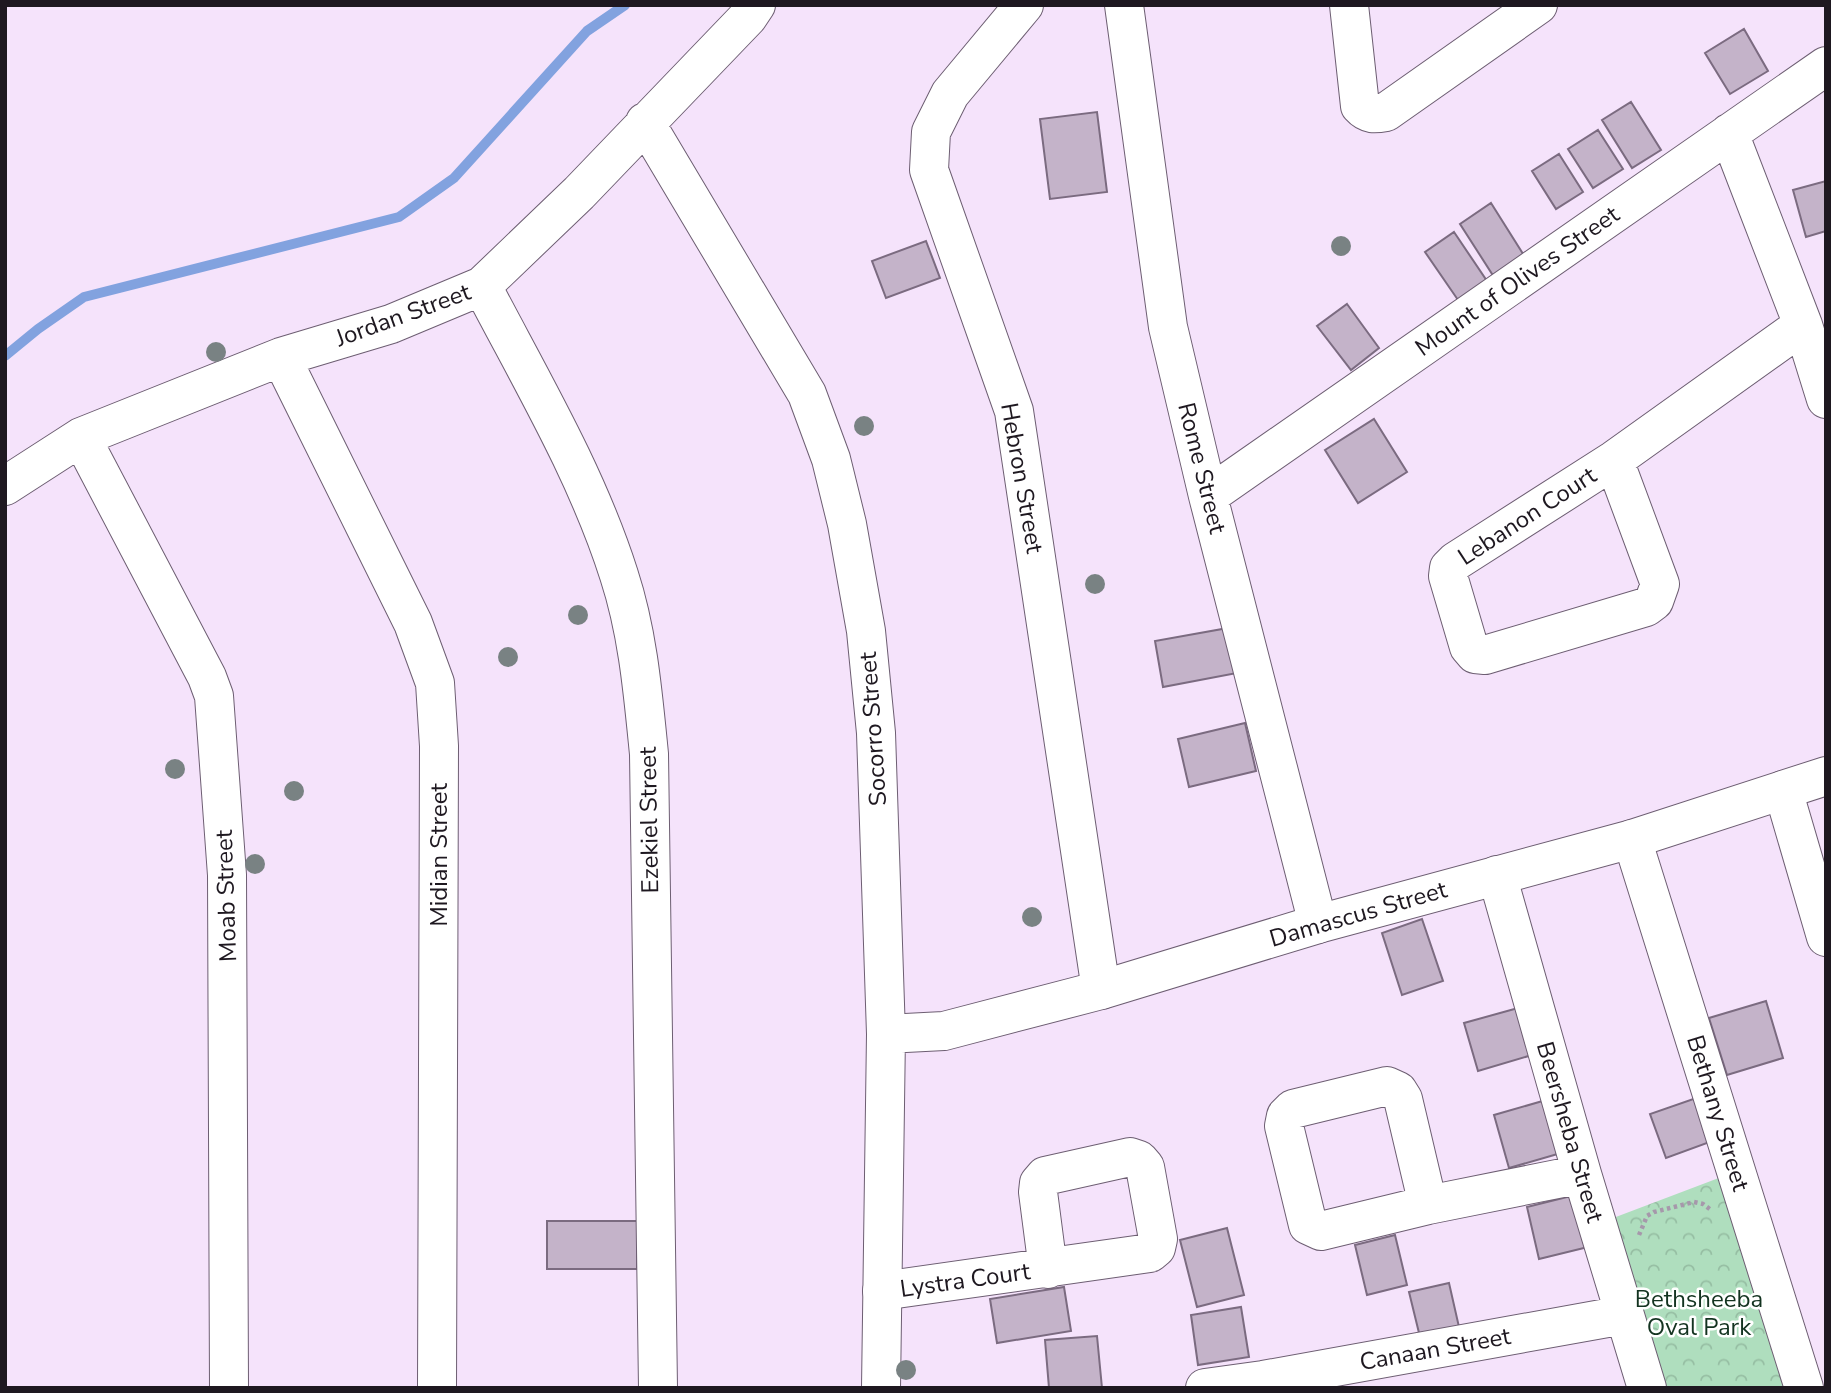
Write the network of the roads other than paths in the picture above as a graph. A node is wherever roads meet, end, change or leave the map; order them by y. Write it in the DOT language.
graph roads {
  1 [pos="756,5"];
  2 [pos="1024,5"];
  3 [pos="1124,5"];
  4 [pos="1349,5"];
  5 [pos="1538,5"];
  6 [pos="1826,66"];
  7 [pos="645,122"];
  8 [pos="1729,134"];
  9 [pos="482,286"];
  10 [pos="1802,325"];
  11 [pos="281,357"];
  12 [pos="1826,399"];
  13 [pos="81,437"];
  14 [pos="1614,460"];
  15 [pos="5,486"];
  16 [pos="1208,496"];
  17 [pos="1826,776"];
  18 [pos="1783,790"];
  19 [pos="1632,839"];
  20 [pos="1497,875"];
  21 [pos="1318,924"];
  22 [pos="1826,937"];
  23 [pos="1101,990"];
  24 [pos="886,1034"];
  25 [pos="1582,1174"];
  26 [pos="1428,1205"];
  27 [pos="1048,1269"];
  28 [pos="882,1291"];
  29 [pos="1624,1315"];
  30 [pos="1263,1384"];
  31 [pos="229,1388"];
  32 [pos="437,1388"];
  33 [pos="658,1388"];
  34 [pos="881,1388"];
  35 [pos="1205,1388"];
  36 [pos="1647,1388"];
  37 [pos="1804,1388"];
  1 -- 7 [label="street, Jordan Street"];
  2 -- 23 [label="street, Hebron Street"];
  3 -- 16 [label="street, Rome Street"];
  4 -- 5 [label="street"];
  6 -- 8 [label="street, Mount of Olives Street"];
  7 -- 9 [label="street, Jordan Street"];
  7 -- 24 [label="street, Socorro Street"];
  8 -- 10 [label="street"];
  8 -- 16 [label="street, Mount of Olives Street"];
  9 -- 11 [label="street, Jordan Street"];
  9 -- 33 [label="street, Ezekiel Street"];
  10 -- 12 [label="street"];
  10 -- 14 [label="street, Lebanon Court"];
  11 -- 13 [label="street, Jordan Street"];
  11 -- 32 [label="street, Midian Street"];
  13 -- 15 [label="street, Jordan Street"];
  13 -- 31 [label="street, Moab Street"];
  14 -- 14 [label="street, Lebanon Court"];
  16 -- 21 [label="street, Rome Street"];
  17 -- 18 [label="street, Damascus Street"];
  18 -- 19 [label="street, Damascus Street"];
  18 -- 22 [label="street"];
  19 -- 20 [label="street, Damascus Street"];
  19 -- 37 [label="street, Bethany Street"];
  20 -- 21 [label="street, Damascus Street"];
  20 -- 25 [label="street, Beersheba Street"];
  21 -- 23 [label="street, Damascus Street"];
  23 -- 24 [label="street, Damascus Street"];
  24 -- 28 [label="street, Socorro Street"];
  25 -- 26 [label="street"];
  25 -- 29 [label="street, Beersheba Street"];
  27 -- 28 [label="street, Lystra Court"];
  28 -- 34 [label="street, Socorro Street"];
  29 -- 30 [label="street, Canaan Street"];
  29 -- 36 [label="street, Beersheba Street"];
  30 -- 35 [label="street, Canaan Street"];
}
